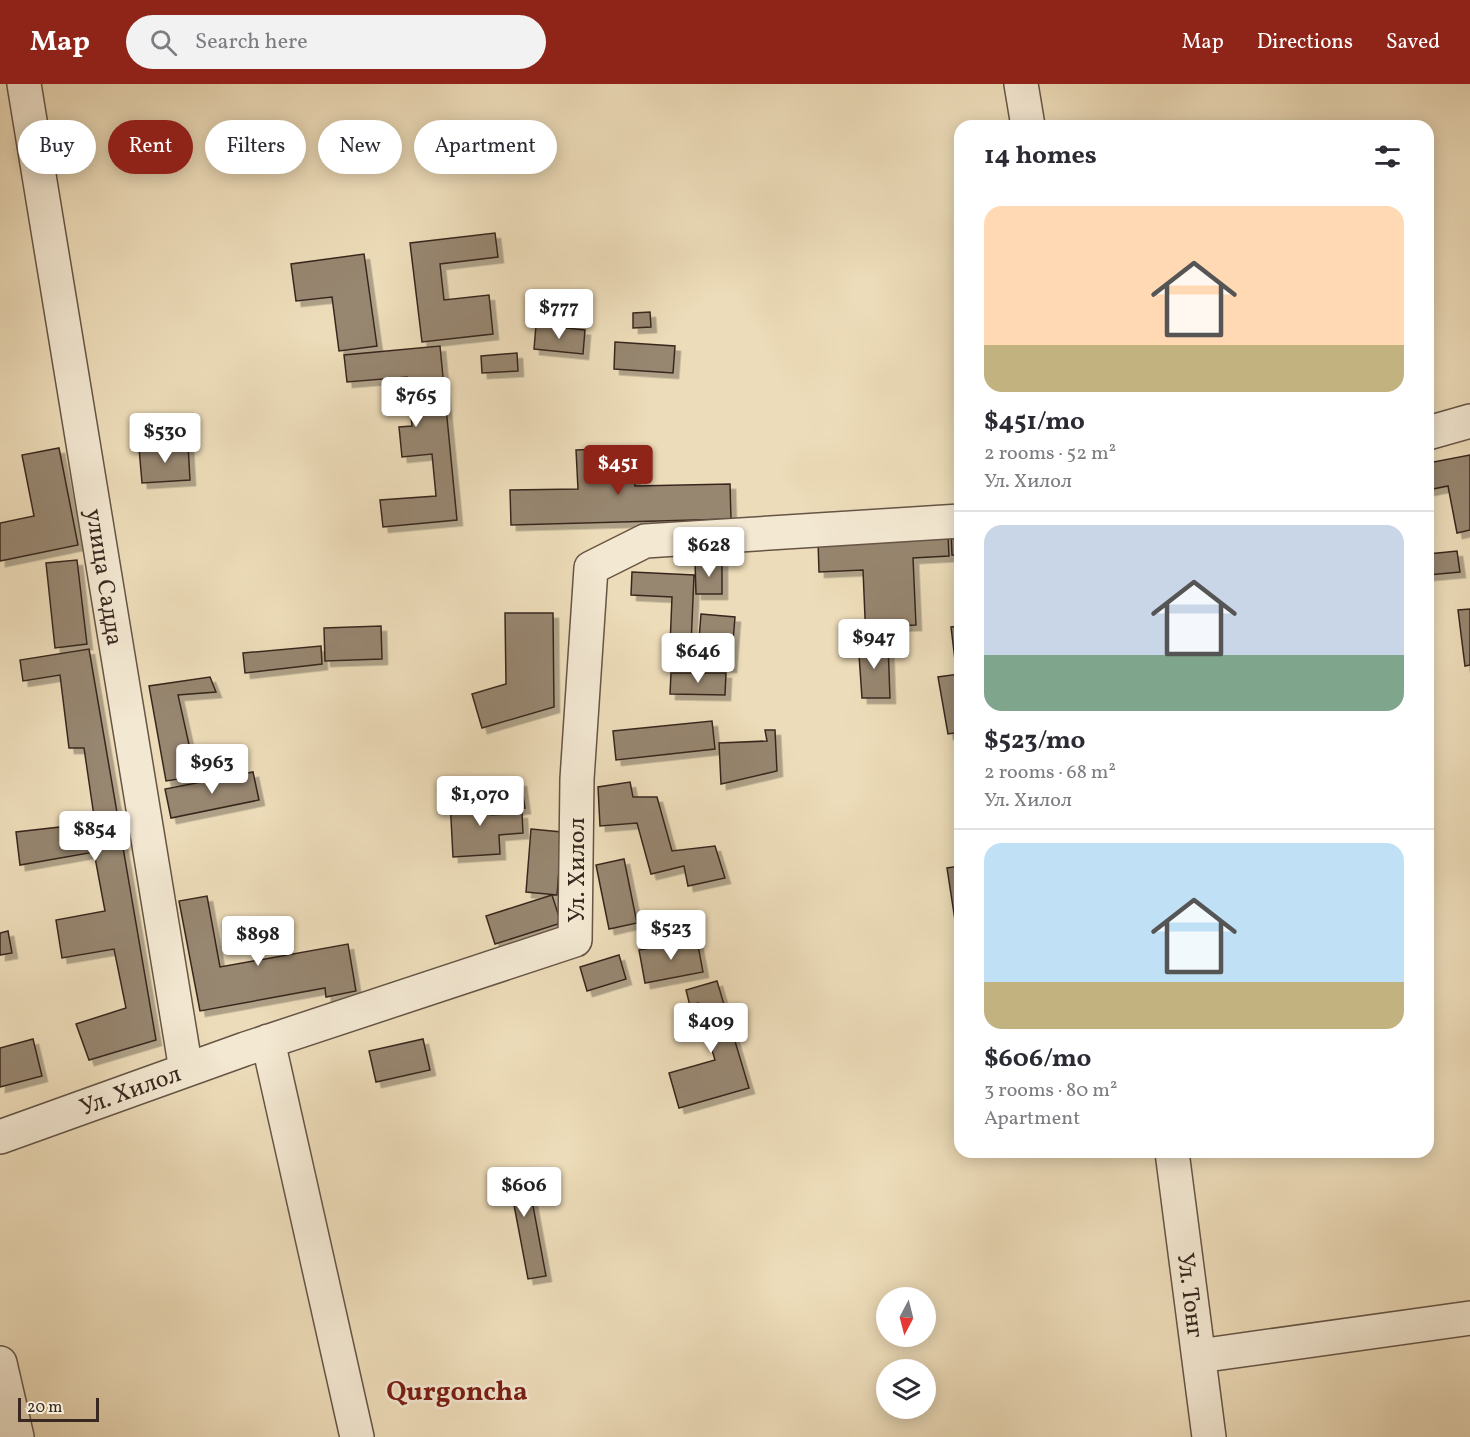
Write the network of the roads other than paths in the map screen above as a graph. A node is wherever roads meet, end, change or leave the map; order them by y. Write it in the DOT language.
graph roads {
  1 [pos="24,84"];
  2 [pos="1021,84"];
  3 [pos="1027,120"];
  4 [pos="1470,421"];
  5 [pos="1434,430"];
  6 [pos="954,521"];
  7 [pos="268,1041"];
  8 [pos="186,1070"];
  9 [pos="0,1137"];
  10 [pos="1173,1158"];
  11 [pos="1470,1318"];
  12 [pos="1199,1356"];
  13 [pos="0,1363"];
  14 [pos="17,1437"];
  15 [pos="357,1437"];
  16 [pos="1209,1437"];
  1 -- 8 [label="street, улица Садда"];
  2 -- 3 [label="street"];
  4 -- 5 [label="street"];
  6 -- 7 [label="street, Ул. Хилол"];
  7 -- 8 [label="street, Ул. Хилол"];
  7 -- 15 [label="street"];
  8 -- 9 [label="street, Ул. Хилол"];
  10 -- 12 [label="street, Ул. Тонг"];
  11 -- 12 [label="street"];
  12 -- 16 [label="street, Ул. Тонг"];
  13 -- 14 [label="street"];
}
